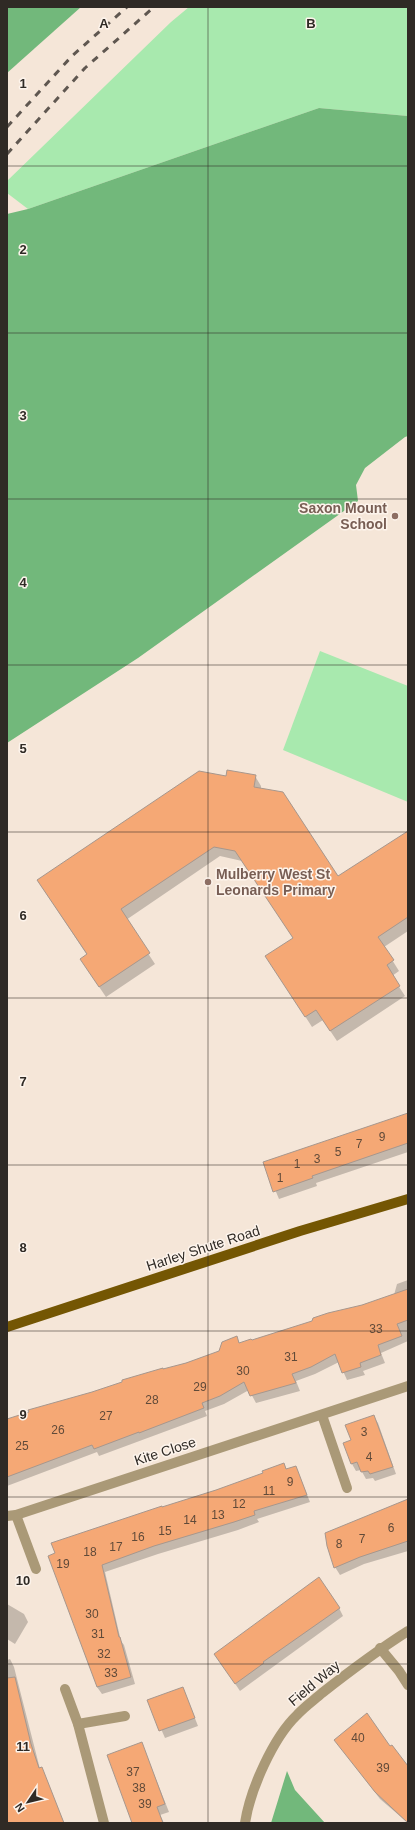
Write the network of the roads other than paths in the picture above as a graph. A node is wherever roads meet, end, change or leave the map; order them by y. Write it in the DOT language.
graph roads {
  1 [pos="408,1199"];
  2 [pos="7,1327"];
  3 [pos="408,1386"];
  4 [pos="322,1415"];
  5 [pos="348,1488"];
  6 [pos="12,1516"];
  7 [pos="36,1569"];
  8 [pos="408,1631"];
  9 [pos="380,1648"];
  10 [pos="408,1684"];
  11 [pos="65,1689"];
  12 [pos="125,1716"];
  13 [pos="78,1724"];
  14 [pos="104,1823"];
  15 [pos="244,1823"];
  1 -- 2 [label="main road, Harley Shute Road"];
  3 -- 4 [label="street, Kite Close"];
  4 -- 5 [label="street"];
  4 -- 6 [label="street, Kite Close"];
  6 -- 7 [label="street, Kite Close"];
  8 -- 9 [label="street, Field Way"];
  9 -- 10 [label="street"];
  9 -- 15 [label="street, Field Way"];
  11 -- 13 [label="street"];
  12 -- 13 [label="street"];
  13 -- 14 [label="street"];
}
